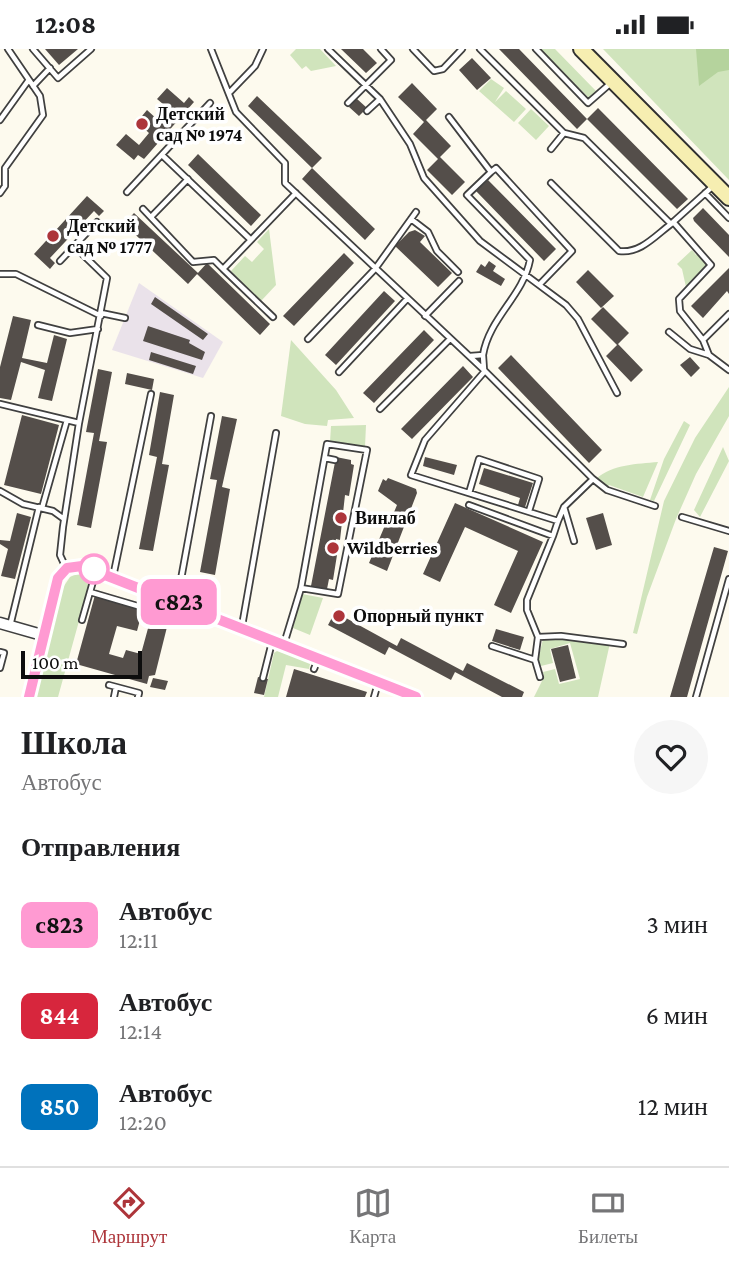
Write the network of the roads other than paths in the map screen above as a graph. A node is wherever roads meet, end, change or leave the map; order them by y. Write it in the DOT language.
graph roads {
  1 [pos="8,49"];
  2 [pos="33,49"];
  3 [pos="91,49"];
  4 [pos="211,49"];
  5 [pos="263,49"];
  6 [pos="328,49"];
  7 [pos="381,49"];
  8 [pos="413,49"];
  9 [pos="462,49"];
  10 [pos="480,49"];
  11 [pos="536,49"];
  12 [pos="581,49"];
  13 [pos="50,68"];
  14 [pos="28,81"];
  15 [pos="612,81"];
  16 [pos="366,85"];
  17 [pos="33,86"];
  18 [pos="230,92"];
  19 [pos="380,99"];
  20 [pos="210,103"];
  21 [pos="348,103"];
  22 [pos="367,111"];
  23 [pos="449,117"];
  24 [pos="0,120"];
  25 [pos="564,133"];
  26 [pos="551,149"];
  27 [pos="162,155"];
  28 [pos="491,172"];
  29 [pos="188,179"];
  30 [pos="551,183"];
  31 [pos="710,188"];
  32 [pos="0,193"];
  33 [pos="127,193"];
  34 [pos="296,193"];
  35 [pos="729,198"];
  36 [pos="143,209"];
  37 [pos="416,212"];
  38 [pos="151,217"];
  39 [pos="729,218"];
  40 [pos="411,219"];
  41 [pos="97,222"];
  42 [pos="673,224"];
  43 [pos="251,240"];
  44 [pos="74,246"];
  45 [pos="60,261"];
  46 [pos="223,269"];
  47 [pos="375,269"];
  48 [pos="458,272"];
  49 [pos="0,274"];
  50 [pos="528,274"];
  51 [pos="459,281"];
  52 [pos="540,283"];
  53 [pos="407,299"];
  54 [pos="729,314"];
  55 [pos="101,315"];
  56 [pos="425,316"];
  57 [pos="273,317"];
  58 [pos="125,318"];
  59 [pos="38,325"];
  60 [pos="98,329"];
  61 [pos="669,332"];
  62 [pos="308,339"];
  63 [pos="450,339"];
  64 [pos="703,339"];
  65 [pos="483,355"];
  66 [pos="709,355"];
  67 [pos="470,356"];
  68 [pos="485,370"];
  69 [pos="729,370"];
  70 [pos="339,372"];
  71 [pos="617,393"];
  72 [pos="151,394"];
  73 [pos="0,404"];
  74 [pos="380,409"];
  75 [pos="211,416"];
  76 [pos="67,420"];
  77 [pos="79,423"];
  78 [pos="276,433"];
  79 [pos="325,458"];
  80 [pos="335,460"];
  81 [pos="593,479"];
  82 [pos="0,491"];
  83 [pos="469,493"];
  84 [pos="469,505"];
  85 [pos="654,506"];
  86 [pos="564,507"];
  87 [pos="40,508"];
  88 [pos="529,511"];
  89 [pos="682,517"];
  90 [pos="64,519"];
  91 [pos="558,521"];
  92 [pos="729,531"];
  93 [pos="553,536"];
  94 [pos="574,541"];
  95 [pos="67,568"];
  96 [pos="97,570"];
  97 [pos="113,577"];
  98 [pos="729,579"];
  99 [pos="301,588"];
  100 [pos="90,592"];
  101 [pos="156,593"];
  102 [pos="177,601"];
  103 [pos="82,620"];
  104 [pos="5,625"];
  105 [pos="241,627"];
  106 [pos="42,635"];
  107 [pos="538,637"];
  108 [pos="272,640"];
  109 [pos="623,644"];
  110 [pos="284,645"];
  111 [pos="492,646"];
  112 [pos="0,652"];
  113 [pos="535,660"];
  114 [pos="0,668"];
  115 [pos="540,677"];
  116 [pos="263,678"];
  117 [pos="378,683"];
  118 [pos="109,685"];
  119 [pos="116,687"];
  120 [pos="29,697"];
  121 [pos="114,697"];
  122 [pos="138,697"];
  123 [pos="374,697"];
  124 [pos="416,697"];
  125 [pos="696,697"];
  1 -- 14 [label="lane"];
  2 -- 13 [label="lane"];
  3 -- 13 [label="lane"];
  4 -- 18 [label="lane"];
  5 -- 18 [label="lane"];
  6 -- 16 [label="lane"];
  7 -- 16 [label="lane"];
  8 -- 9 [label="lane"];
  10 -- 25 [label="lane"];
  11 -- 15 [label="lane"];
  12 -- 15 [label="main road"];
  13 -- 17 [label="lane"];
  14 -- 17 [label="lane"];
  14 -- 24 [label="lane"];
  15 -- 31 [label="main road"];
  16 -- 19 [label="lane"];
  16 -- 21 [label="lane"];
  17 -- 32 [label="lane"];
  18 -- 34 [label="lane"];
  19 -- 22 [label="lane"];
  19 -- 50 [label="lane"];
  20 -- 27 [label="lane"];
  23 -- 28 [label="lane"];
  25 -- 26 [label="lane"];
  25 -- 42 [label="lane"];
  27 -- 29 [label="lane"];
  27 -- 33 [label="lane"];
  28 -- 50 [label="lane"];
  28 -- 52 [label="lane"];
  29 -- 38 [label="lane"];
  29 -- 43 [label="lane"];
  30 -- 42 [label="lane"];
  31 -- 35 [label="main road"];
  31 -- 39 [label="lane"];
  31 -- 42 [label="lane"];
  34 -- 43 [label="lane"];
  34 -- 47 [label="lane"];
  36 -- 38 [label="lane"];
  37 -- 40 [label="lane"];
  38 -- 46 [label="lane"];
  40 -- 47 [label="lane"];
  40 -- 48 [label="lane"];
  41 -- 44 [label="lane"];
  42 -- 64 [label="lane"];
  43 -- 46 [label="lane"];
  44 -- 45 [label="lane"];
  44 -- 55 [label="lane"];
  46 -- 57 [label="lane"];
  47 -- 53 [label="lane"];
  47 -- 62 [label="lane"];
  49 -- 55 [label="lane"];
  50 -- 52 [label="lane"];
  50 -- 65 [label="lane"];
  51 -- 56 [label="lane"];
  52 -- 71 [label="lane"];
  53 -- 56 [label="lane"];
  53 -- 70 [label="lane"];
  54 -- 64 [label="lane"];
  55 -- 58 [label="lane"];
  55 -- 60 [label="lane"];
  56 -- 63 [label="lane"];
  59 -- 60 [label="lane"];
  60 -- 77 [label="lane"];
  61 -- 66 [label="lane"];
  63 -- 67 [label="lane"];
  63 -- 74 [label="lane"];
  64 -- 66 [label="lane"];
  65 -- 67 [label="lane"];
  65 -- 68 [label="lane"];
  66 -- 69 [label="lane"];
  67 -- 68 [label="lane"];
  68 -- 81 [label="lane"];
  68 -- 83 [label="lane"];
  72 -- 97 [label="lane"];
  73 -- 76 [label="lane"];
  75 -- 102 [label="lane"];
  76 -- 77 [label="lane"];
  76 -- 87 [label="lane"];
  77 -- 90 [label="lane"];
  78 -- 105 [label="lane"];
  79 -- 80 [label="lane"];
  79 -- 99 [label="lane"];
  79 -- 99 [label="lane"];
  81 -- 85 [label="lane"];
  81 -- 86 [label="lane"];
  82 -- 87 [label="lane"];
  83 -- 88 [label="lane"];
  83 -- 88 [label="lane"];
  84 -- 93 [label="lane"];
  86 -- 91 [label="lane"];
  86 -- 94 [label="lane"];
  87 -- 90 [label="lane"];
  87 -- 104 [label="lane"];
  88 -- 91 [label="lane"];
  89 -- 92 [label="lane"];
  90 -- 95 [label="lane"];
  91 -- 93 [label="lane"];
  93 -- 107 [label="lane"];
  95 -- 96 [label="street"];
  95 -- 106 [label="street"];
  96 -- 97 [label="street"];
  96 -- 100 [label="lane"];
  97 -- 101 [label="street"];
  98 -- 125 [label="lane"];
  99 -- 110 [label="lane"];
  100 -- 101 [label="lane"];
  100 -- 103 [label="lane"];
  101 -- 102 [label="street"];
  102 -- 105 [label="street"];
  104 -- 106 [label="street"];
  105 -- 108 [label="street"];
  106 -- 120 [label="street"];
  107 -- 109 [label="lane"];
  107 -- 113 [label="lane"];
  108 -- 110 [label="street"];
  108 -- 116 [label="lane"];
  110 -- 117 [label="street"];
  111 -- 113 [label="lane"];
  112 -- 114 [label="lane"];
  113 -- 115 [label="lane"];
  117 -- 123 [label="lane"];
  117 -- 124 [label="street"];
  118 -- 119 [label="lane"];
  119 -- 121 [label="lane"];
  119 -- 122 [label="lane"];
}
